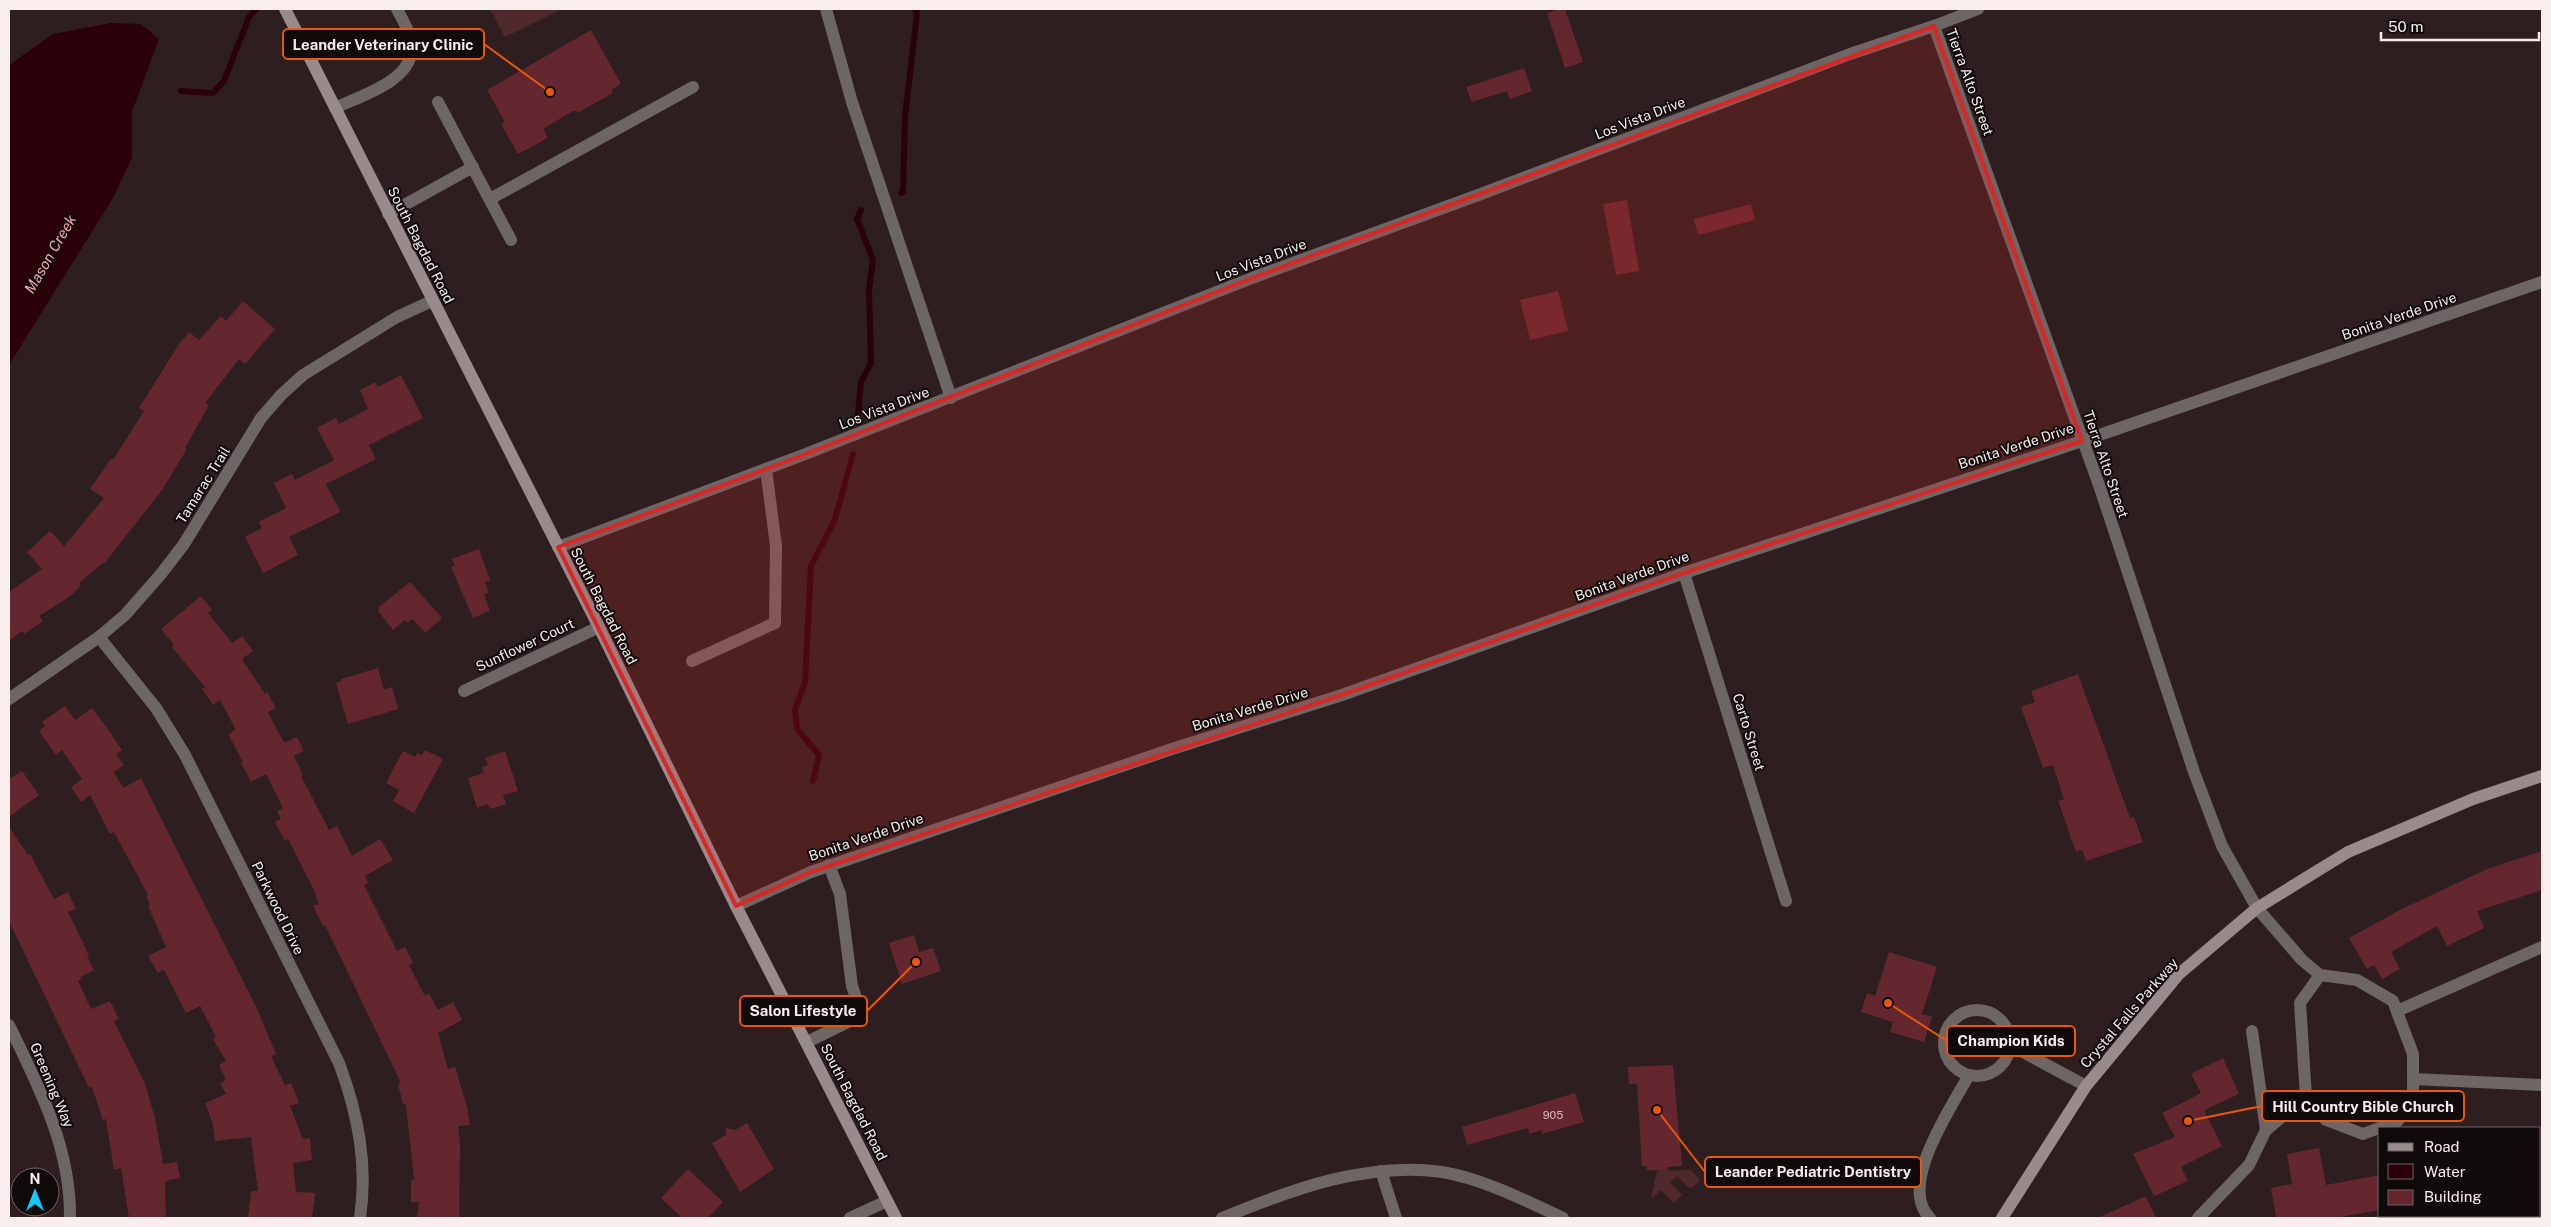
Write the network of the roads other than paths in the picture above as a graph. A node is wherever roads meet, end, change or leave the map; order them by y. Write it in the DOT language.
graph roads {
  1 [pos="284,9"];
  2 [pos="397,9"];
  3 [pos="826,9"];
  4 [pos="1978,9"];
  5 [pos="1934,26"];
  6 [pos="693,87"];
  7 [pos="438,102"];
  8 [pos="335,108"];
  9 [pos="473,167"];
  10 [pos="490,200"];
  11 [pos="388,214"];
  12 [pos="512,240"];
  13 [pos="2542,282"];
  14 [pos="432,301"];
  15 [pos="951,398"];
  16 [pos="2082,441"];
  17 [pos="766,469"];
  18 [pos="558,547"];
  19 [pos="1684,572"];
  20 [pos="599,627"];
  21 [pos="99,637"];
  22 [pos="692,661"];
  23 [pos="464,691"];
  24 [pos="9,700"];
  25 [pos="2542,776"];
  26 [pos="830,865"];
  27 [pos="1786,901"];
  28 [pos="736,906"];
  29 [pos="2257,908"];
  30 [pos="2542,947"];
  31 [pos="2320,975"];
  32 [pos="2397,1011"];
  33 [pos="9,1026"];
  34 [pos="2252,1031"];
  35 [pos="806,1042"];
  36 [pos="2010,1045"];
  37 [pos="1969,1075"];
  38 [pos="2413,1079"];
  39 [pos="2542,1085"];
  40 [pos="2086,1086"];
  41 [pos="2306,1097"];
  42 [pos="2382,1127"];
  43 [pos="2378,1128"];
  44 [pos="2266,1130"];
  45 [pos="1381,1171"];
  46 [pos="887,1201"];
  47 [pos="70,1218"];
  48 [pos="360,1218"];
  49 [pos="850,1218"];
  50 [pos="896,1218"];
  51 [pos="1222,1218"];
  52 [pos="1396,1218"];
  53 [pos="1562,1218"];
  54 [pos="1930,1218"];
  55 [pos="2002,1218"];
  56 [pos="2198,1218"];
  1 -- 8 [label="main road, South Bagdad Road"];
  2 -- 8 [label="street"];
  3 -- 15 [label="street"];
  4 -- 5 [label="street, Los Vista Drive"];
  5 -- 15 [label="street, Los Vista Drive"];
  5 -- 16 [label="street, Tierra Alto Street"];
  6 -- 10 [label="street"];
  7 -- 9 [label="street"];
  8 -- 11 [label="main road, South Bagdad Road"];
  9 -- 10 [label="street"];
  9 -- 11 [label="street"];
  10 -- 12 [label="street"];
  11 -- 14 [label="main road, South Bagdad Road"];
  13 -- 16 [label="street, Bonita Verde Drive"];
  14 -- 18 [label="main road, South Bagdad Road"];
  14 -- 21 [label="street, Tamarac Trail"];
  15 -- 17 [label="street, Los Vista Drive"];
  16 -- 19 [label="street, Bonita Verde Drive"];
  16 -- 29 [label="street, Tierra Alto Street"];
  17 -- 18 [label="street, Los Vista Drive"];
  17 -- 22 [label="street"];
  18 -- 20 [label="main road, South Bagdad Road"];
  19 -- 26 [label="street, Bonita Verde Drive"];
  19 -- 27 [label="street, Carto Street"];
  20 -- 23 [label="street, Sunflower Court"];
  20 -- 28 [label="main road, South Bagdad Road"];
  21 -- 24 [label="street, Tamarac Trail"];
  21 -- 48 [label="street, Parkwood Drive"];
  25 -- 29 [label="main road, Crystal Falls Parkway"];
  26 -- 28 [label="street, Bonita Verde Drive"];
  26 -- 35 [label="street"];
  28 -- 35 [label="main road, South Bagdad Road"];
  29 -- 31 [label="street, Tierra Alto Street"];
  29 -- 40 [label="main road, Crystal Falls Parkway"];
  30 -- 32 [label="street"];
  31 -- 32 [label="street"];
  31 -- 41 [label="street"];
  32 -- 38 [label="street"];
  33 -- 47 [label="street, Greening Way"];
  34 -- 44 [label="street"];
  35 -- 46 [label="main road, South Bagdad Road"];
  36 -- 37 [label="street"];
  36 -- 37 [label="street"];
  36 -- 40 [label="street"];
  37 -- 54 [label="street"];
  38 -- 39 [label="street"];
  38 -- 42 [label="street"];
  40 -- 55 [label="main road, Crystal Falls Parkway"];
  41 -- 43 [label="street"];
  41 -- 44 [label="street"];
  44 -- 56 [label="street"];
  45 -- 51 [label="street"];
  45 -- 52 [label="street"];
  45 -- 53 [label="street"];
  46 -- 49 [label="street"];
  46 -- 50 [label="main road, South Bagdad Road"];
}
